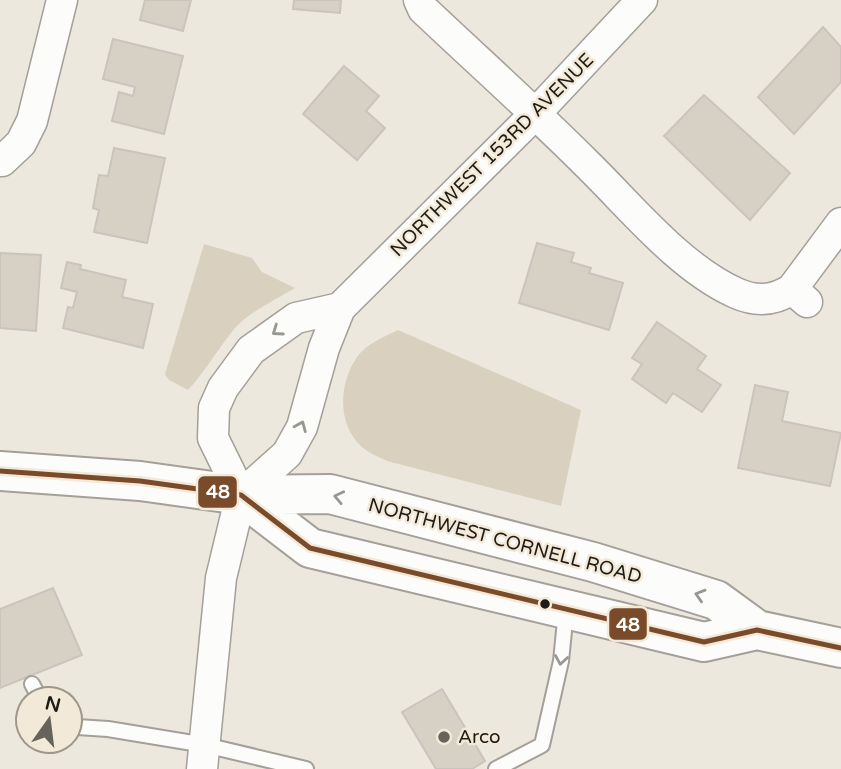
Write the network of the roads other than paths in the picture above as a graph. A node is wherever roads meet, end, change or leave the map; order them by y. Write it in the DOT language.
graph roads {
  1 [pos="62,0"];
  2 [pos="419,0"];
  3 [pos="642,0"];
  4 [pos="536,113"];
  5 [pos="5,165"];
  6 [pos="841,223"];
  7 [pos="340,308"];
  8 [pos="0,471"];
  9 [pos="241,495"];
  10 [pos="566,610"];
  11 [pos="758,630"];
  12 [pos="841,648"];
  13 [pos="84,727"];
  14 [pos="203,757"];
  15 [pos="306,769"];
  16 [pos="496,769"];
  1 -- 5 [label="street"];
  2 -- 4 [label="street"];
  3 -- 4 [label="street, NORTHWEST 153RD AVENUE"];
  4 -- 6 [label="street"];
  4 -- 7 [label="street, NORTHWEST 153RD AVENUE"];
  9 -- 7 [label="street, NORTHWEST 153RD AVENUE, one-way"];
  7 -- 9 [label="street, one-way"];
  8 -- 9 [label="main road, NORTHWEST CORNELL ROAD"];
  9 -- 10 [label="main road, NORTHWEST CORNELL ROAD"];
  11 -- 9 [label="main road, NORTHWEST CORNELL ROAD, one-way"];
  9 -- 14 [label="street"];
  10 -- 11 [label="main road, NORTHWEST CORNELL ROAD"];
  10 -- 16 [label="lane, one-way"];
  11 -- 12 [label="main road, NORTHWEST CORNELL ROAD"];
  13 -- 14 [label="lane"];
  14 -- 15 [label="lane"];
}
